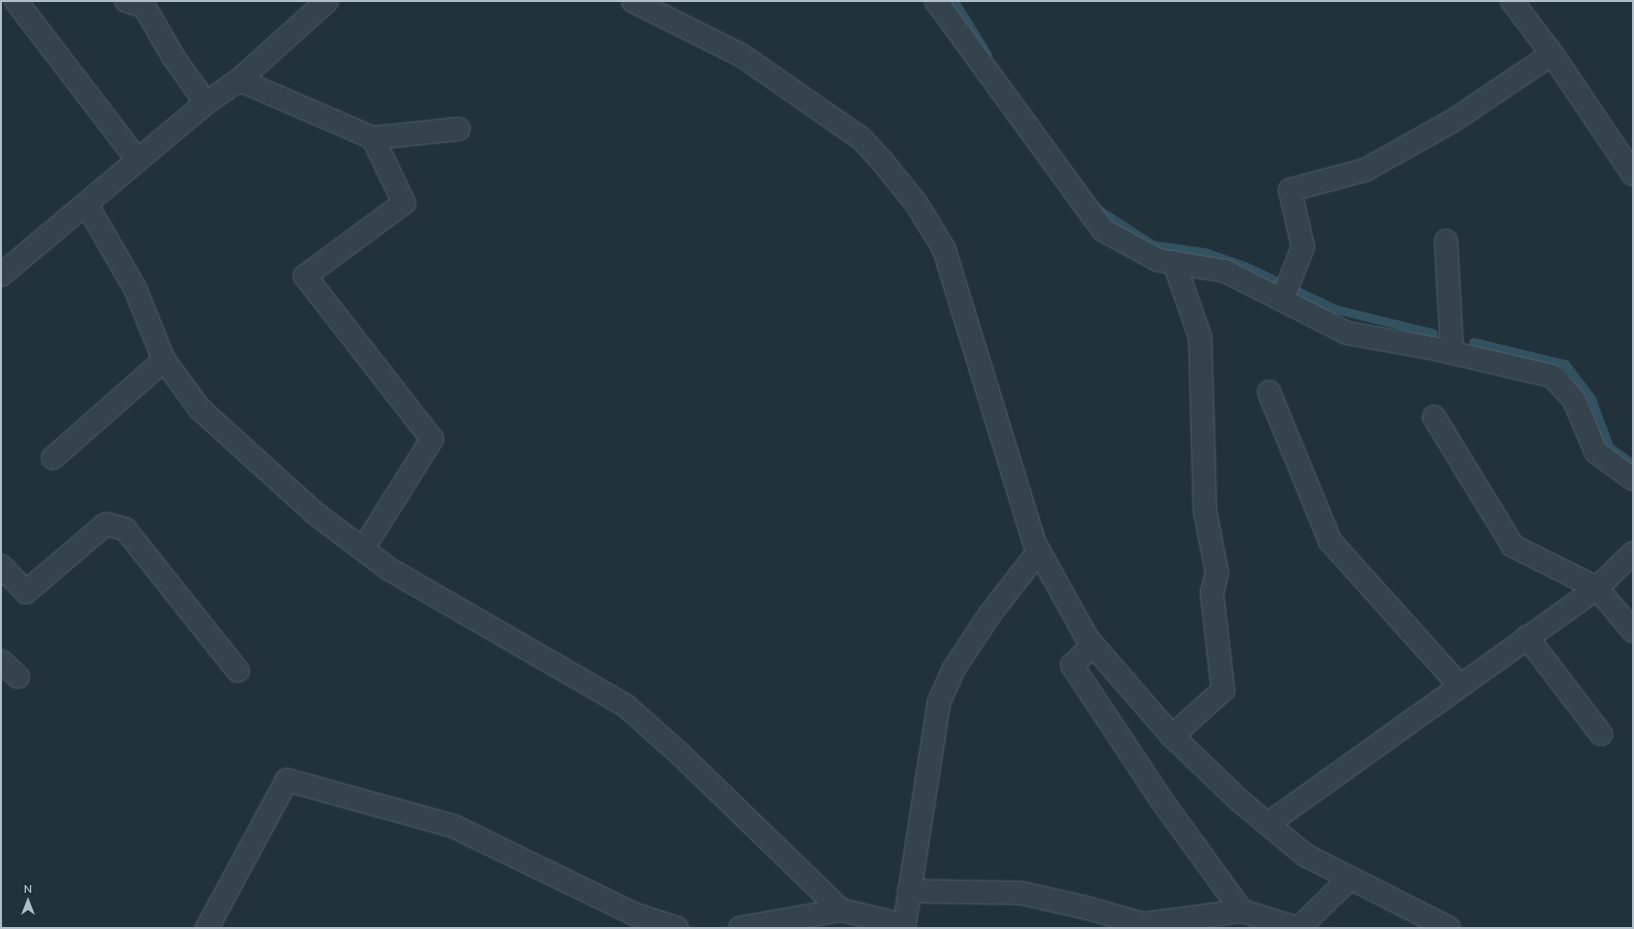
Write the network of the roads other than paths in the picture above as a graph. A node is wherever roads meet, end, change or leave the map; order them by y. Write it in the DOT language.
graph roads {
  1 [pos="16,1"];
  2 [pos="126,1"];
  3 [pos="327,1"];
  4 [pos="633,1"];
  5 [pos="936,1"];
  6 [pos="1512,1"];
  7 [pos="1552,54"];
  8 [pos="239,80"];
  9 [pos="206,102"];
  10 [pos="459,129"];
  11 [pos="373,138"];
  12 [pos="137,159"];
  13 [pos="1633,174"];
  14 [pos="87,205"];
  15 [pos="1446,241"];
  16 [pos="1174,262"];
  17 [pos="1,275"];
  18 [pos="1283,296"];
  19 [pos="1452,352"];
  20 [pos="164,360"];
  21 [pos="1269,392"];
  22 [pos="1434,417"];
  23 [pos="53,458"];
  24 [pos="1633,479"];
  25 [pos="363,549"];
  26 [pos="1038,551"];
  27 [pos="1633,553"];
  28 [pos="1,566"];
  29 [pos="1597,588"];
  30 [pos="1633,631"];
  31 [pos="1527,637"];
  32 [pos="1092,645"];
  33 [pos="1,661"];
  34 [pos="238,670"];
  35 [pos="18,677"];
  36 [pos="1459,685"];
  37 [pos="1601,734"];
  38 [pos="1172,736"];
  39 [pos="1269,823"];
  40 [pos="1350,878"];
  41 [pos="909,891"];
  42 [pos="842,910"];
  43 [pos="1242,911"];
  44 [pos="207,928"];
  45 [pos="677,928"];
  46 [pos="740,928"];
  47 [pos="903,928"];
  48 [pos="1298,928"];
  49 [pos="1449,928"];
  1 -- 12 [label="street"];
  2 -- 9 [label="street"];
  3 -- 8 [label="street"];
  4 -- 26 [label="street"];
  5 -- 16 [label="street"];
  6 -- 7 [label="street"];
  7 -- 13 [label="street"];
  7 -- 18 [label="street"];
  8 -- 9 [label="street"];
  8 -- 11 [label="street"];
  9 -- 12 [label="street"];
  10 -- 11 [label="street"];
  11 -- 25 [label="street"];
  12 -- 14 [label="street"];
  14 -- 17 [label="street"];
  14 -- 20 [label="street"];
  15 -- 19 [label="street"];
  16 -- 18 [label="street"];
  16 -- 38 [label="street"];
  18 -- 19 [label="street"];
  19 -- 24 [label="street"];
  20 -- 23 [label="street"];
  20 -- 25 [label="street"];
  21 -- 36 [label="street"];
  22 -- 29 [label="street"];
  25 -- 42 [label="street"];
  26 -- 32 [label="street"];
  26 -- 41 [label="street"];
  27 -- 29 [label="street"];
  28 -- 34 [label="street"];
  29 -- 30 [label="street"];
  29 -- 31 [label="street"];
  31 -- 36 [label="street"];
  31 -- 37 [label="street"];
  32 -- 38 [label="street"];
  32 -- 43 [label="street"];
  33 -- 35 [label="street"];
  36 -- 39 [label="street"];
  38 -- 39 [label="street"];
  39 -- 40 [label="street"];
  40 -- 48 [label="street"];
  40 -- 49 [label="street"];
  41 -- 43 [label="street"];
  41 -- 47 [label="street"];
  42 -- 46 [label="street"];
  42 -- 47 [label="street"];
  43 -- 48 [label="street"];
  44 -- 45 [label="street"];
}
